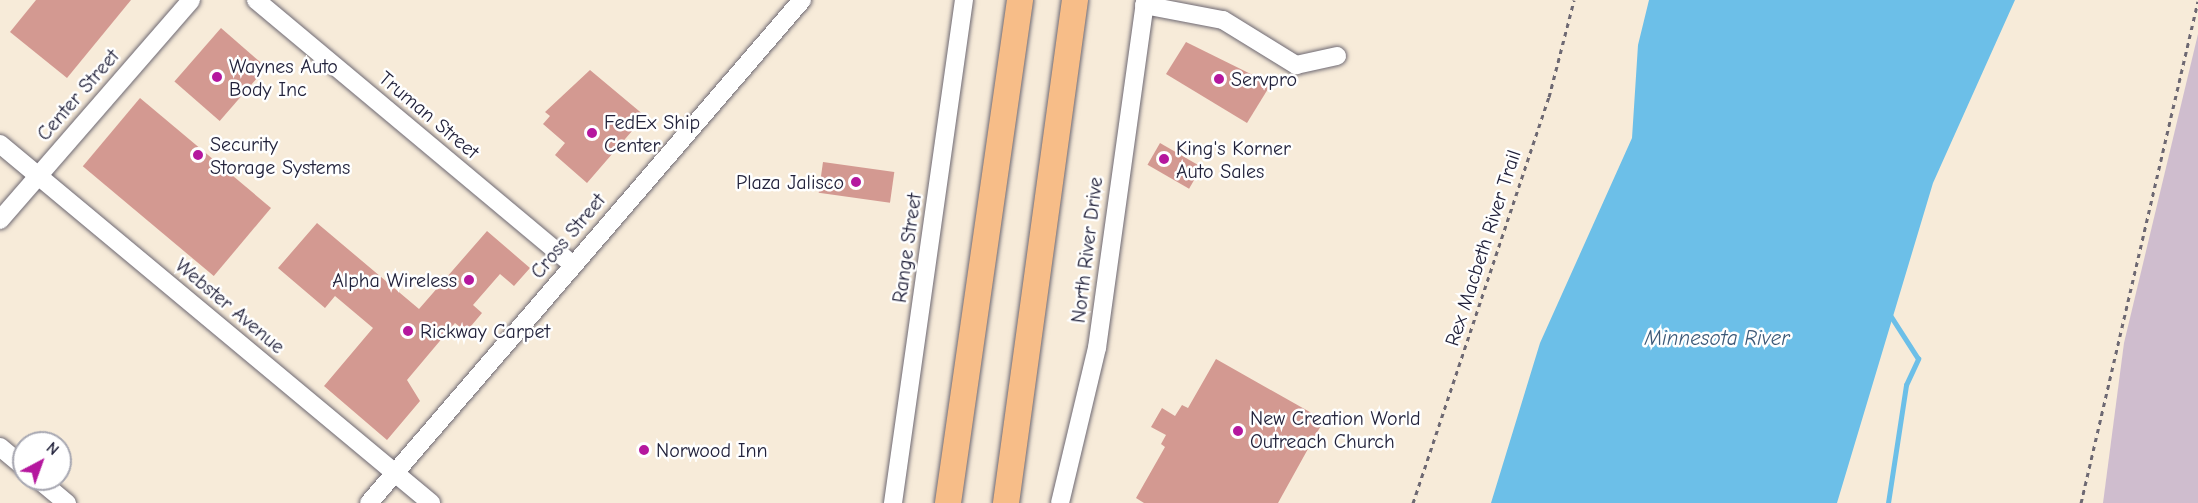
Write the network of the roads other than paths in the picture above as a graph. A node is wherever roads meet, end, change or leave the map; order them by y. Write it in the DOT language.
graph roads {
  1 [pos="191,0"];
  2 [pos="256,0"];
  3 [pos="802,0"];
  4 [pos="964,0"];
  5 [pos="1020,0"];
  6 [pos="1075,0"];
  7 [pos="1145,3"];
  8 [pos="1337,56"];
  9 [pos="0,144"];
  10 [pos="38,175"];
  11 [pos="0,220"];
  12 [pos="573,265"];
  13 [pos="0,447"];
  14 [pos="12,457"];
  15 [pos="395,473"];
  16 [pos="52,491"];
  17 [pos="67,503"];
  18 [pos="369,503"];
  19 [pos="431,503"];
  20 [pos="893,503"];
  21 [pos="948,503"];
  22 [pos="1006,503"];
  23 [pos="1060,503"];
  1 -- 10 [label="street, Center Street"];
  2 -- 12 [label="street, Truman Street"];
  3 -- 12 [label="street, Cross Street"];
  4 -- 20 [label="street, Range Street"];
  5 -- 21 [label="highway"];
  6 -- 22 [label="highway"];
  7 -- 8 [label="street"];
  7 -- 23 [label="street, North River Drive"];
  9 -- 10 [label="street, Webster Avenue"];
  10 -- 11 [label="street, Center Street"];
  10 -- 15 [label="street, Webster Avenue"];
  12 -- 15 [label="street, Cross Street"];
  13 -- 14 [label="street"];
  15 -- 18 [label="street, Cross Street"];
  15 -- 19 [label="street, Webster Avenue"];
  16 -- 17 [label="street"];
}
